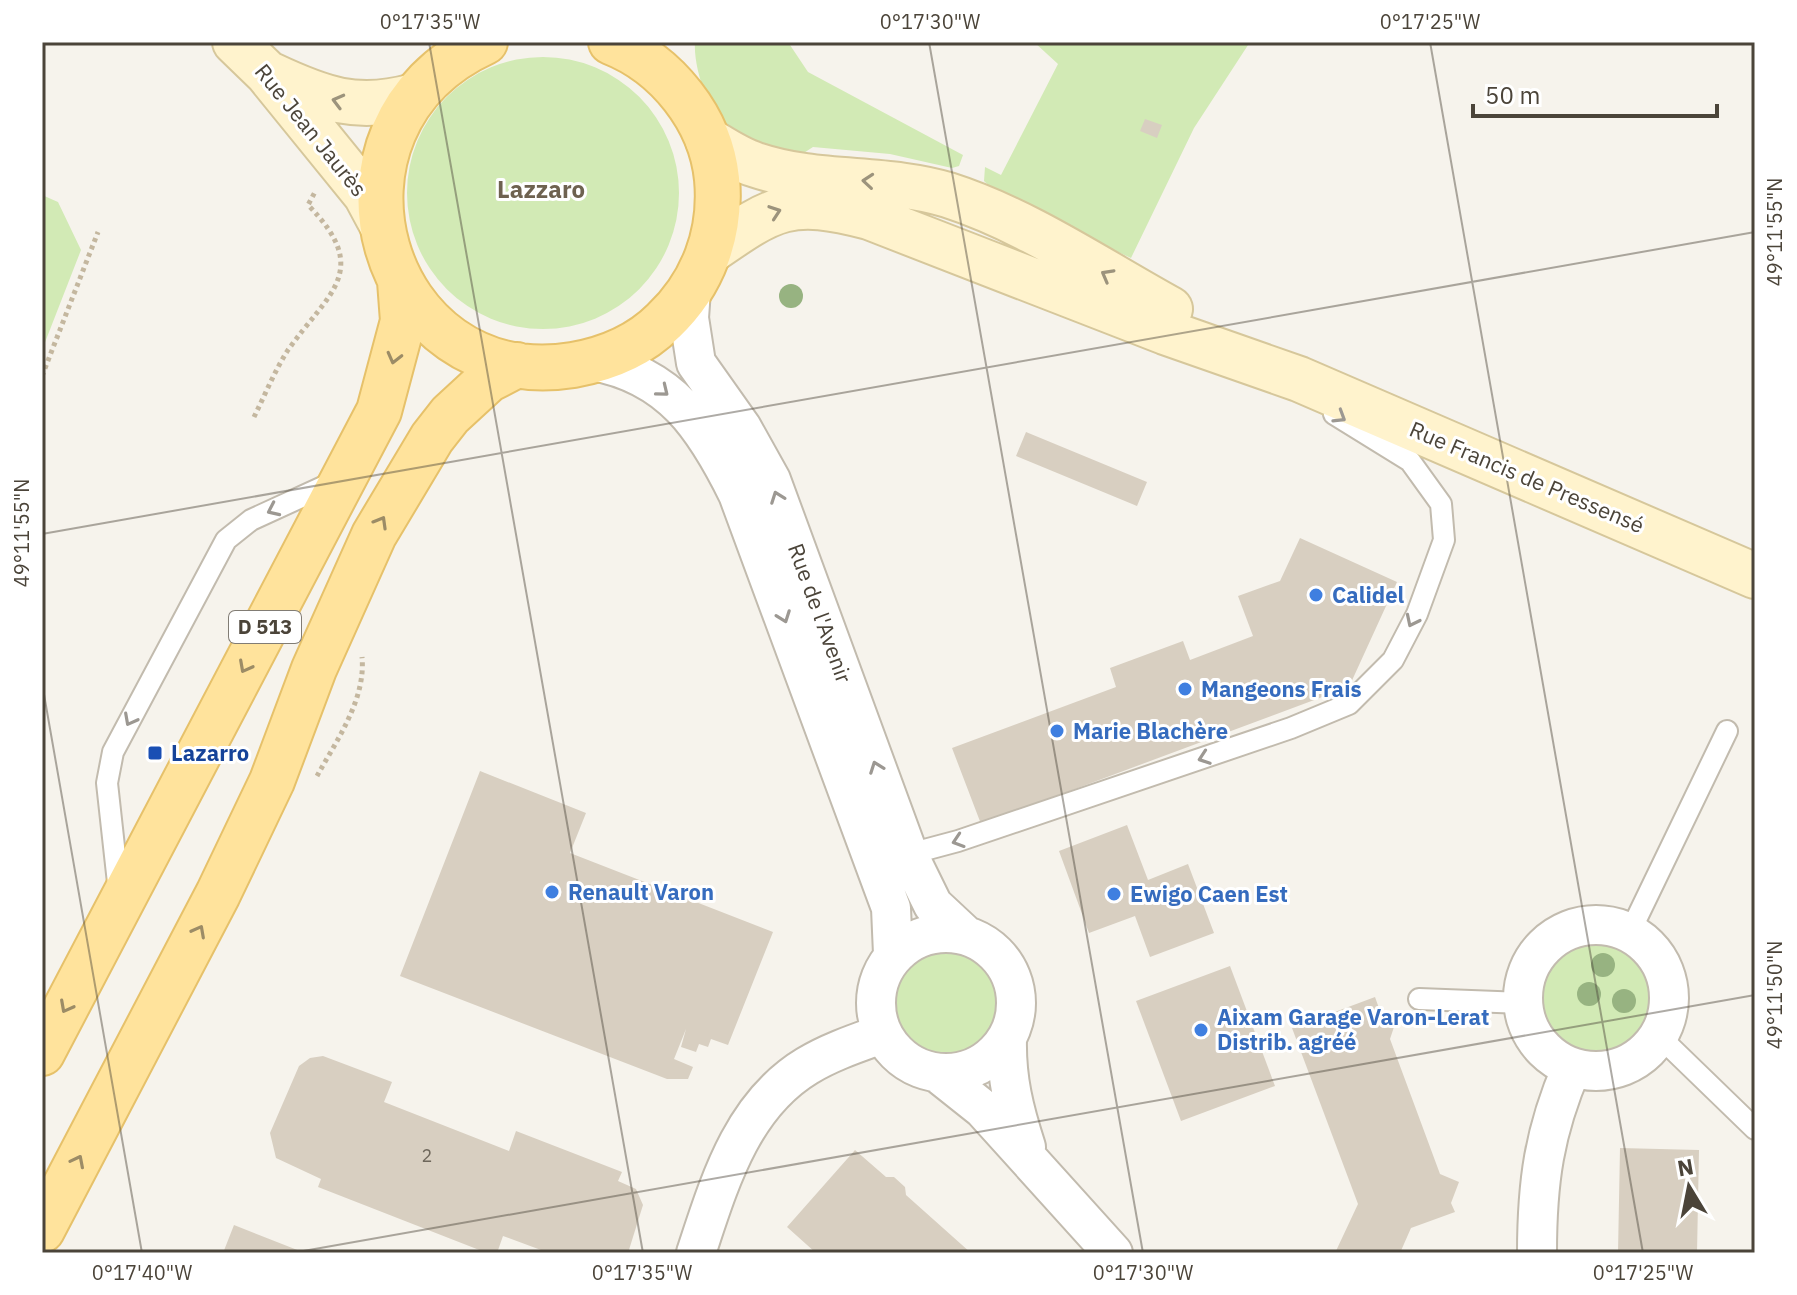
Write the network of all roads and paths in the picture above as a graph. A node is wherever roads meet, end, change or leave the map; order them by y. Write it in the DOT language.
graph roads {
  1 [pos="235,42"];
  2 [pos="485,42"];
  3 [pos="611,42"];
  4 [pos="675,42"];
  5 [pos="446,53"];
  6 [pos="267,73"];
  7 [pos="414,96"];
  8 [pos="685,98"];
  9 [pos="708,140"];
  10 [pos="946,195"];
  11 [pos="308,205"];
  12 [pos="381,223"];
  13 [pos="98,232"];
  14 [pos="933,241"];
  15 [pos="700,271"];
  16 [pos="400,281"];
  17 [pos="1196,342"];
  18 [pos="593,361"];
  19 [pos="517,365"];
  20 [pos="42,376"];
  21 [pos="1299,379"];
  22 [pos="254,417"];
  23 [pos="344,478"];
  24 [pos="1755,576"];
  25 [pos="1727,731"];
  26 [pos="890,857"];
  27 [pos="120,904"];
  28 [pos="1630,932"];
  29 [pos="963,933"];
  30 [pos="893,954"];
  31 [pos="1419,999"];
  32 [pos="1523,1003"];
  33 [pos="882,1034"];
  34 [pos="1659,1036"];
  35 [pos="1007,1039"];
  36 [pos="42,1053"];
  37 [pos="1572,1067"];
  38 [pos="939,1074"];
  39 [pos="1755,1129"];
  40 [pos="1030,1161"];
  41 [pos="42,1230"];
  42 [pos="696,1253"];
  43 [pos="1113,1253"];
  44 [pos="1537,1253"];
  1 -- 6 [label="main road, Rue Jean Jaurès"];
  2 -- 5 [label="main road"];
  3 -- 8 [label="main road"];
  4 -- 8 [label="main road"];
  5 -- 7 [label="main road"];
  7 -- 6 [label="main road, one-way"];
  6 -- 12 [label="main road, Rue Jean Jaurès"];
  7 -- 12 [label="main road"];
  8 -- 9 [label="main road"];
  10 -- 9 [label="main road, one-way"];
  9 -- 15 [label="main road"];
  10 -- 14 [label="lane"];
  21 -- 10 [label="main road, one-way"];
  11 -- 22 [label="path"];
  12 -- 16 [label="main road"];
  13 -- 20 [label="path"];
  15 -- 14 [label="main road, one-way"];
  14 -- 17 [label="main road"];
  15 -- 18 [label="main road"];
  26 -- 15 [label="street, Rue de l'Avenir, one-way"];
  16 -- 19 [label="main road"];
  16 -- 23 [label="main road, D 513, one-way"];
  17 -- 21 [label="main road"];
  17 -- 26 [label="lane, one-way"];
  18 -- 19 [label="main road"];
  18 -- 26 [label="street, Rue de l'Avenir, one-way"];
  41 -- 19 [label="main road, D 513, one-way"];
  21 -- 24 [label="main road, Rue Francis de Pressensé"];
  23 -- 27 [label="main road, D 513, one-way"];
  23 -- 27 [label="lane, one-way"];
  25 -- 28 [label="lane"];
  26 -- 29 [label="street, Rue de l'Avenir"];
  26 -- 30 [label="street, Rue de l'Avenir"];
  27 -- 36 [label="main road, D 513, one-way"];
  28 -- 32 [label="street"];
  28 -- 34 [label="street"];
  29 -- 30 [label="street"];
  29 -- 35 [label="street"];
  30 -- 33 [label="street"];
  31 -- 32 [label="lane"];
  32 -- 37 [label="street"];
  33 -- 38 [label="street"];
  33 -- 42 [label="street"];
  34 -- 37 [label="street"];
  34 -- 39 [label="lane"];
  35 -- 38 [label="street"];
  35 -- 40 [label="street"];
  37 -- 44 [label="street"];
  38 -- 40 [label="street"];
  40 -- 43 [label="street"];
}
